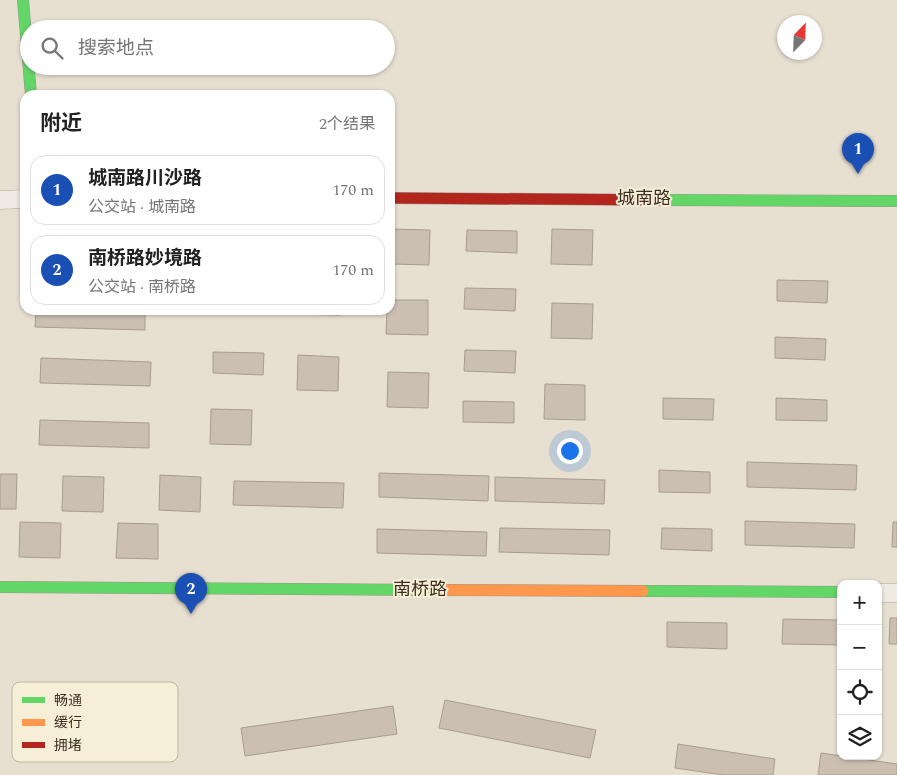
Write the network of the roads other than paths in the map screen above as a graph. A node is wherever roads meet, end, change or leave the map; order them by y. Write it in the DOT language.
graph roads {
  1 [pos="23,0"];
  2 [pos="25,20"];
  3 [pos="29,75"];
  4 [pos="31,90"];
  5 [pos="395,198"];
  6 [pos="20,199"];
  7 [pos="0,200"];
  8 [pos="897,201"];
  9 [pos="0,587"];
  10 [pos="837,592"];
  11 [pos="882,593"];
  12 [pos="897,593"];
  1 -- 2 [label="street"];
  3 -- 4 [label="street"];
  5 -- 8 [label="street, 城南路"];
  6 -- 7 [label="street"];
  9 -- 10 [label="street, 南桥路"];
  11 -- 12 [label="street"];
}
